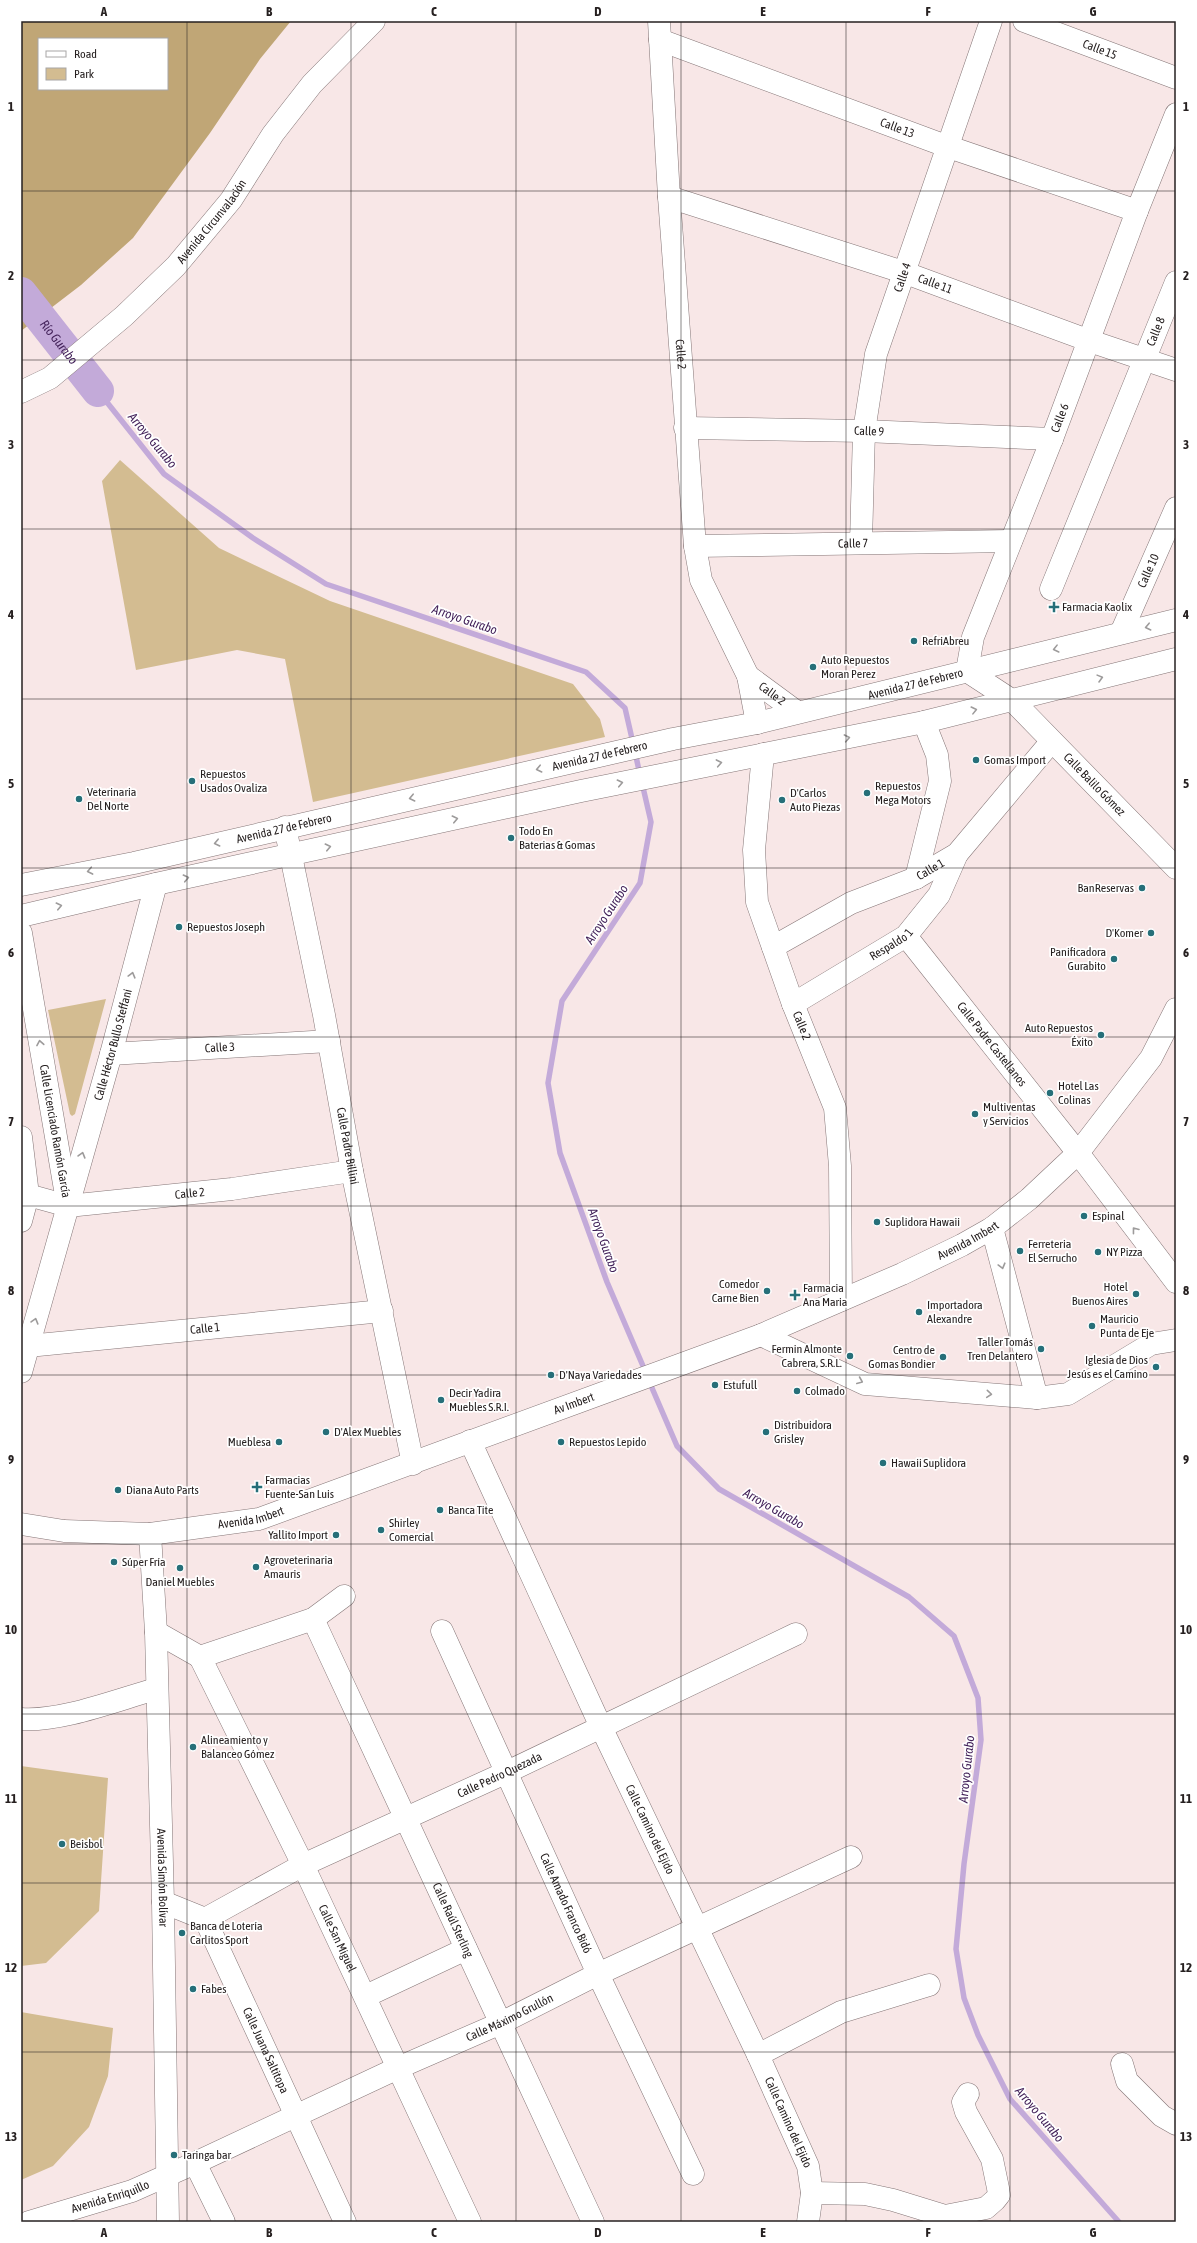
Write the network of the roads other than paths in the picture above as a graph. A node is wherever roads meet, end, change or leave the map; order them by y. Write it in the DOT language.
graph roads {
  1 [pos="374,21"];
  2 [pos="991,21"];
  3 [pos="1024,21"];
  4 [pos="660,31"];
  5 [pos="1176,78"];
  6 [pos="1176,114"];
  7 [pos="946,146"];
  8 [pos="669,197"];
  9 [pos="1137,211"];
  10 [pos="903,272"];
  11 [pos="1176,282"];
  12 [pos="1090,341"];
  13 [pos="1144,359"];
  14 [pos="1176,370"];
  15 [pos="21,392"];
  16 [pos="685,428"];
  17 [pos="864,431"];
  18 [pos="1052,439"];
  19 [pos="1176,508"];
  20 [pos="1011,541"];
  21 [pos="862,543"];
  22 [pos="695,546"];
  23 [pos="1051,589"];
  24 [pos="1176,620"];
  25 [pos="1121,633"];
  26 [pos="1176,659"];
  27 [pos="967,671"];
  28 [pos="748,676"];
  29 [pos="1013,701"];
  30 [pos="797,712"];
  31 [pos="924,722"];
  32 [pos="757,723"];
  33 [pos="1051,742"];
  34 [pos="763,754"];
  35 [pos="285,827"];
  36 [pos="957,854"];
  37 [pos="290,856"];
  38 [pos="1176,868"];
  39 [pos="916,878"];
  40 [pos="156,884"];
  41 [pos="21,885"];
  42 [pos="21,916"];
  43 [pos="21,933"];
  44 [pos="906,936"];
  45 [pos="773,947"];
  46 [pos="793,1004"];
  47 [pos="1176,1009"];
  48 [pos="1170,1037"];
  49 [pos="329,1041"];
  50 [pos="111,1054"];
  51 [pos="21,1137"];
  52 [pos="1078,1153"];
  53 [pos="352,1171"];
  54 [pos="28,1195"];
  55 [pos="68,1206"];
  56 [pos="21,1221"];
  57 [pos="992,1228"];
  58 [pos="1176,1282"];
  59 [pos="841,1300"];
  60 [pos="382,1311"];
  61 [pos="761,1335"];
  62 [pos="1176,1340"];
  63 [pos="28,1346"];
  64 [pos="678,1365"];
  65 [pos="21,1372"];
  66 [pos="1037,1398"];
  67 [pos="470,1441"];
  68 [pos="413,1464"];
  69 [pos="21,1524"];
  70 [pos="150,1534"];
  71 [pos="344,1596"];
  72 [pos="312,1619"];
  73 [pos="442,1631"];
  74 [pos="156,1632"];
  75 [pos="796,1634"];
  76 [pos="200,1657"];
  77 [pos="156,1688"];
  78 [pos="21,1719"];
  79 [pos="601,1727"];
  80 [pos="504,1773"];
  81 [pos="404,1819"];
  82 [pos="851,1857"];
  83 [pos="303,1865"];
  84 [pos="163,1902"];
  85 [pos="205,1919"];
  86 [pos="697,1929"];
  87 [pos="466,1949"];
  88 [pos="598,1974"];
  89 [pos="929,1985"];
  90 [pos="366,1996"];
  91 [pos="501,2023"];
  92 [pos="758,2055"];
  93 [pos="1122,2064"];
  94 [pos="400,2067"];
  95 [pos="968,2094"];
  96 [pos="295,2116"];
  97 [pos="1176,2124"];
  98 [pos="195,2163"];
  99 [pos="693,2174"];
  100 [pos="166,2175"];
  101 [pos="812,2193"];
  102 [pos="29,2222"];
  103 [pos="168,2222"];
  104 [pos="224,2222"];
  105 [pos="345,2222"];
  106 [pos="470,2222"];
  107 [pos="593,2222"];
  108 [pos="808,2222"];
  1 -- 15 [label="street, Avenida Circunvalación"];
  2 -- 7 [label="street, Calle 4"];
  3 -- 5 [label="street, Calle 15"];
  4 -- 7 [label="street, Calle 13"];
  4 -- 8 [label="street, Calle 2"];
  6 -- 9 [label="street, Calle 6"];
  7 -- 9 [label="street, Calle 13"];
  7 -- 10 [label="street, Calle 4"];
  8 -- 10 [label="street, Calle 11"];
  8 -- 16 [label="street, Calle 2"];
  9 -- 12 [label="street, Calle 6"];
  10 -- 12 [label="street, Calle 11"];
  10 -- 17 [label="street, Calle 4"];
  11 -- 13 [label="street, Calle 8"];
  12 -- 13 [label="street, Calle 11"];
  12 -- 18 [label="street, Calle 6"];
  13 -- 14 [label="street, Calle 11"];
  13 -- 23 [label="street, Calle 8"];
  16 -- 17 [label="street, Calle 9"];
  16 -- 22 [label="street, Calle 2"];
  17 -- 18 [label="street, Calle 9"];
  17 -- 21 [label="street, Calle 4"];
  18 -- 20 [label="street, Calle 6"];
  19 -- 25 [label="street, Calle 10"];
  20 -- 21 [label="street, Calle 7"];
  20 -- 27 [label="street, Calle 6"];
  21 -- 22 [label="street, Calle 7"];
  22 -- 28 [label="street, Calle 2"];
  24 -- 25 [label="street, Avenida 27 de Febrero, one-way"];
  25 -- 27 [label="street, Avenida 27 de Febrero, one-way"];
  29 -- 26 [label="street, one-way"];
  27 -- 29 [label="street"];
  27 -- 30 [label="street, Avenida 27 de Febrero"];
  28 -- 30 [label="street, Calle 2"];
  28 -- 32 [label="street, Calle 2"];
  31 -- 29 [label="street, one-way"];
  29 -- 33 [label="street, Calle Balilo Gómez"];
  30 -- 32 [label="street, Avenida 27 de Febrero"];
  34 -- 31 [label="street, one-way"];
  31 -- 39 [label="street"];
  32 -- 35 [label="street, Avenida 27 de Febrero, one-way"];
  33 -- 36 [label="street, Calle 1"];
  33 -- 38 [label="street, Calle Balilo Gómez"];
  37 -- 34 [label="street, one-way"];
  34 -- 45 [label="street, Calle 2"];
  35 -- 37 [label="street, Calle Padre Billini"];
  35 -- 41 [label="street, Avenida 27 de Febrero, one-way"];
  36 -- 39 [label="street, Calle 1"];
  36 -- 44 [label="street, Respaldo 1"];
  40 -- 37 [label="street, one-way"];
  37 -- 49 [label="street, Calle Padre Billini"];
  39 -- 45 [label="street, Calle 1"];
  42 -- 40 [label="street, one-way"];
  50 -- 40 [label="street, Calle Héctor Bullo Steffani, one-way"];
  55 -- 43 [label="street, Calle Licenciado Ramón García, one-way"];
  44 -- 46 [label="street, Respaldo 1"];
  44 -- 52 [label="street, Calle Padre Castellanos"];
  45 -- 46 [label="street, Calle 2"];
  46 -- 59 [label="street, Calle 2"];
  47 -- 48 [label="street, Avenida Imbert"];
  48 -- 52 [label="street, Avenida Imbert"];
  49 -- 50 [label="street, Calle 3"];
  49 -- 53 [label="street, Calle Padre Billini"];
  55 -- 50 [label="street, Calle Héctor Bullo Steffani, one-way"];
  51 -- 54 [label="street"];
  52 -- 57 [label="street, Avenida Imbert"];
  58 -- 52 [label="street, Calle Padre Castellanos, one-way"];
  53 -- 55 [label="street, Calle 2"];
  53 -- 60 [label="street, Calle Padre Billini"];
  54 -- 55 [label="street, Calle 2"];
  54 -- 56 [label="street"];
  63 -- 55 [label="street, Calle Licenciado Ramón García, one-way"];
  57 -- 59 [label="street, Avenida Imbert"];
  57 -- 66 [label="street, one-way"];
  59 -- 61 [label="street, Avenida Imbert"];
  60 -- 63 [label="street, Calle 1"];
  60 -- 68 [label="street, Calle Padre Billini"];
  61 -- 64 [label="street, Avenida Imbert"];
  61 -- 66 [label="street, one-way"];
  62 -- 66 [label="street"];
  63 -- 65 [label="street, Calle Licenciado Ramón García"];
  64 -- 67 [label="street, Av Imbert"];
  67 -- 68 [label="street, Avenida Imbert"];
  67 -- 79 [label="street, Calle Camino del Ejido"];
  68 -- 70 [label="street, Avenida Imbert"];
  69 -- 70 [label="street, Avenida Imbert"];
  70 -- 74 [label="street, Avenida Simón Bolívar"];
  71 -- 72 [label="street"];
  72 -- 76 [label="street"];
  72 -- 81 [label="street, Calle Raúl Sterling"];
  73 -- 80 [label="street, Calle Amado Franco Bidó"];
  74 -- 76 [label="street"];
  74 -- 77 [label="street, Avenida Simón Bolívar"];
  75 -- 79 [label="street, Calle Pedro Quezada"];
  76 -- 83 [label="street, Calle San Miguel"];
  77 -- 78 [label="street"];
  77 -- 84 [label="street, Avenida Simón Bolívar"];
  79 -- 80 [label="street, Calle Pedro Quezada"];
  79 -- 86 [label="street, Calle Camino del Ejido"];
  80 -- 81 [label="street, Calle Pedro Quezada"];
  80 -- 88 [label="street, Calle Amado Franco Bidó"];
  81 -- 83 [label="street, Calle Pedro Quezada"];
  81 -- 87 [label="street, Calle Raúl Sterling"];
  82 -- 86 [label="street, Calle Máximo Grullón"];
  83 -- 85 [label="street, Calle Pedro Quezada"];
  83 -- 90 [label="street, Calle San Miguel"];
  84 -- 85 [label="street"];
  84 -- 100 [label="street, Avenida Simón Bolívar"];
  85 -- 96 [label="street, Calle Juana Saltitopa"];
  86 -- 88 [label="street, Calle Máximo Grullón"];
  86 -- 92 [label="street, Calle Camino del Ejido"];
  87 -- 90 [label="street"];
  87 -- 91 [label="street, Calle Raúl Sterling"];
  88 -- 91 [label="street, Calle Máximo Grullón"];
  88 -- 99 [label="street, Calle Amado Franco Bidó"];
  89 -- 92 [label="street"];
  90 -- 94 [label="street, Calle San Miguel"];
  91 -- 94 [label="street, Calle Máximo Grullón"];
  91 -- 107 [label="street, Calle Raúl Sterling"];
  92 -- 101 [label="street, Calle Camino del Ejido"];
  93 -- 97 [label="street"];
  94 -- 96 [label="street, Calle Máximo Grullón"];
  94 -- 106 [label="street, Calle San Miguel"];
  95 -- 101 [label="street"];
  96 -- 98 [label="street, Calle Máximo Grullón"];
  96 -- 105 [label="street, Calle Juana Saltitopa"];
  98 -- 100 [label="street, Calle Máximo Grullón"];
  98 -- 104 [label="street"];
  100 -- 102 [label="street, Avenida Enriquillo"];
  100 -- 103 [label="street, Avenida Simón Bolívar"];
  101 -- 108 [label="street, Calle Camino del Ejido"];
}
